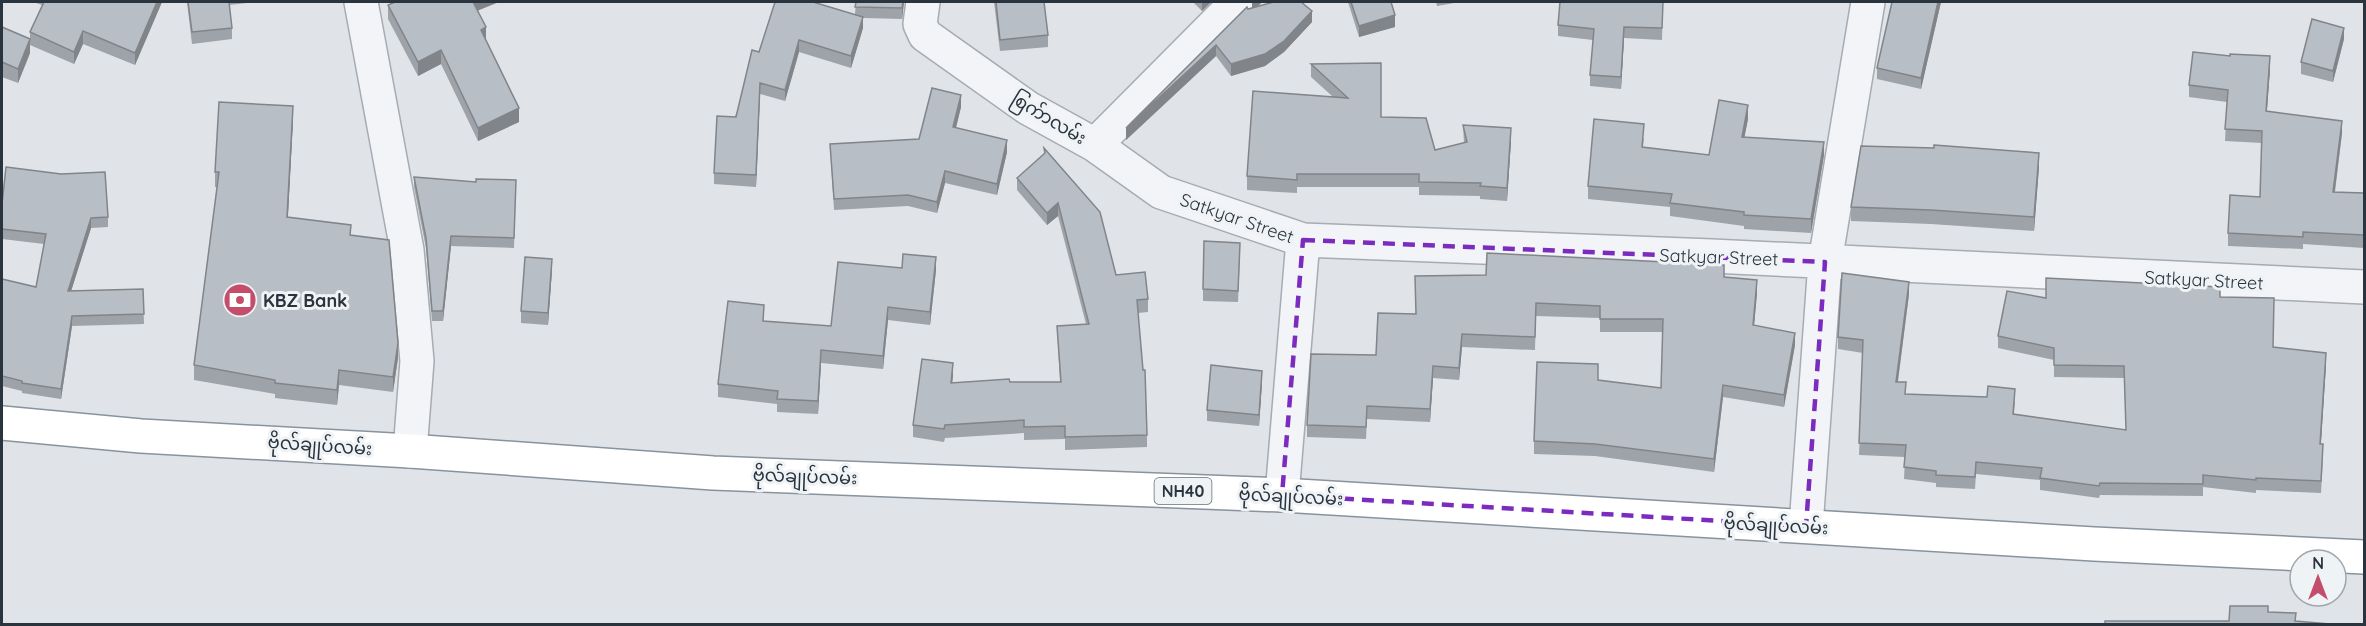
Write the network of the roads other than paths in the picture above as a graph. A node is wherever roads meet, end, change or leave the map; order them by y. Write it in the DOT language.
graph roads {
  1 [pos="362,2"];
  2 [pos="923,2"];
  3 [pos="1237,2"];
  4 [pos="1868,2"];
  5 [pos="1095,145"];
  6 [pos="1303,240"];
  7 [pos="1825,262"];
  8 [pos="2364,287"];
  9 [pos="2,423"];
  10 [pos="410,451"];
  11 [pos="1282,495"];
  12 [pos="1806,526"];
  13 [pos="2364,557"];
  1 -- 10 [label="street"];
  2 -- 5 [label="street, စြက်ာလမ်း"];
  3 -- 5 [label="street, စြက်ာလမ်း"];
  4 -- 7 [label="street"];
  5 -- 6 [label="street, Satkyar Street"];
  6 -- 7 [label="street, Satkyar Street"];
  6 -- 11 [label="street"];
  7 -- 8 [label="street, Satkyar Street"];
  7 -- 12 [label="street"];
  9 -- 10 [label="highway, ဗိုလ်ချုပ်လမ်း / NH40"];
  10 -- 11 [label="highway, ဗိုလ်ချုပ်လမ်း / NH40"];
  11 -- 12 [label="highway, ဗိုလ်ချုပ်လမ်း / NH40"];
  12 -- 13 [label="highway, ဗိုလ်ချုပ်လမ်း / NH40"];
}
